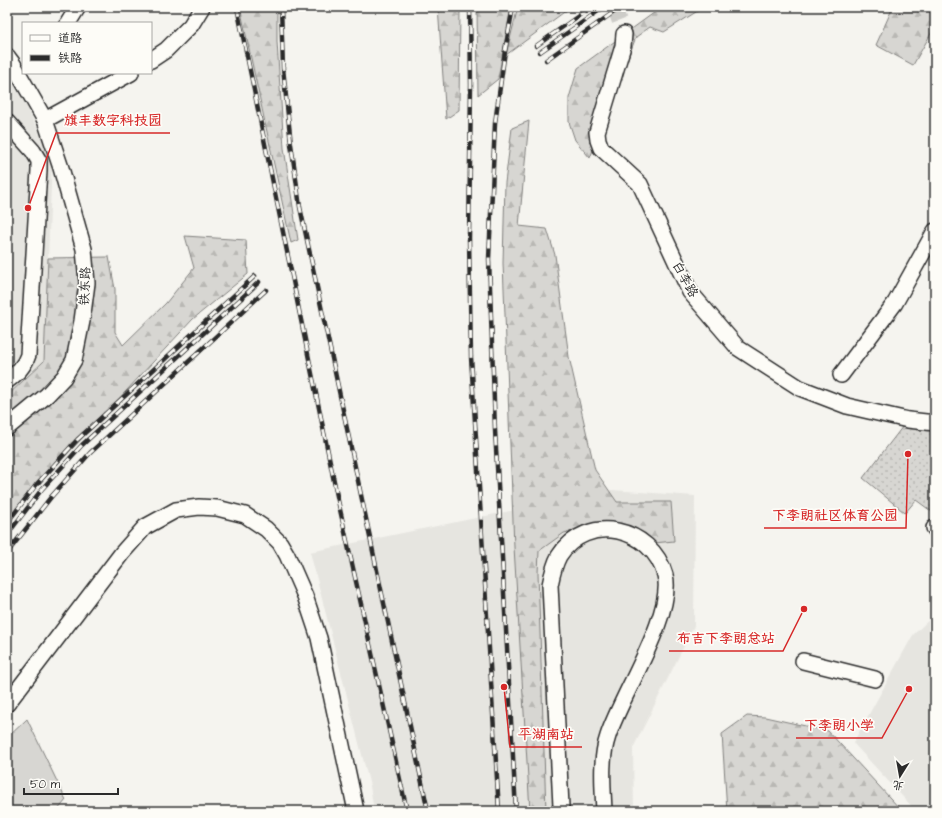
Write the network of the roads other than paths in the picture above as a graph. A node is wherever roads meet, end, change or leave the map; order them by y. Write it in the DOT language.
graph roads {
  1 [pos="78,7"];
  2 [pos="202,7"];
  3 [pos="69,22"];
  4 [pos="624,34"];
  5 [pos="7,56"];
  6 [pos="152,59"];
  7 [pos="21,70"];
  8 [pos="23,74"];
  9 [pos="129,74"];
  10 [pos="45,120"];
  11 [pos="7,122"];
  12 [pos="935,231"];
  13 [pos="841,375"];
  14 [pos="7,381"];
  15 [pos="935,424"];
  16 [pos="7,428"];
  17 [pos="803,661"];
  18 [pos="875,679"];
  19 [pos="7,704"];
  20 [pos="561,806"];
  21 [pos="356,811"];
  22 [pos="604,811"];
  1 -- 3 [label="street"];
  2 -- 6 [label="street"];
  4 -- 15 [label="street, 白李路"];
  5 -- 7 [label="street, 铁东路"];
  8 -- 10 [label="street, 铁东路"];
  9 -- 10 [label="street"];
  10 -- 16 [label="street, 铁东路"];
  11 -- 14 [label="street"];
  12 -- 13 [label="street"];
  17 -- 18 [label="street"];
  19 -- 21 [label="street"];
  20 -- 22 [label="street"];
}
